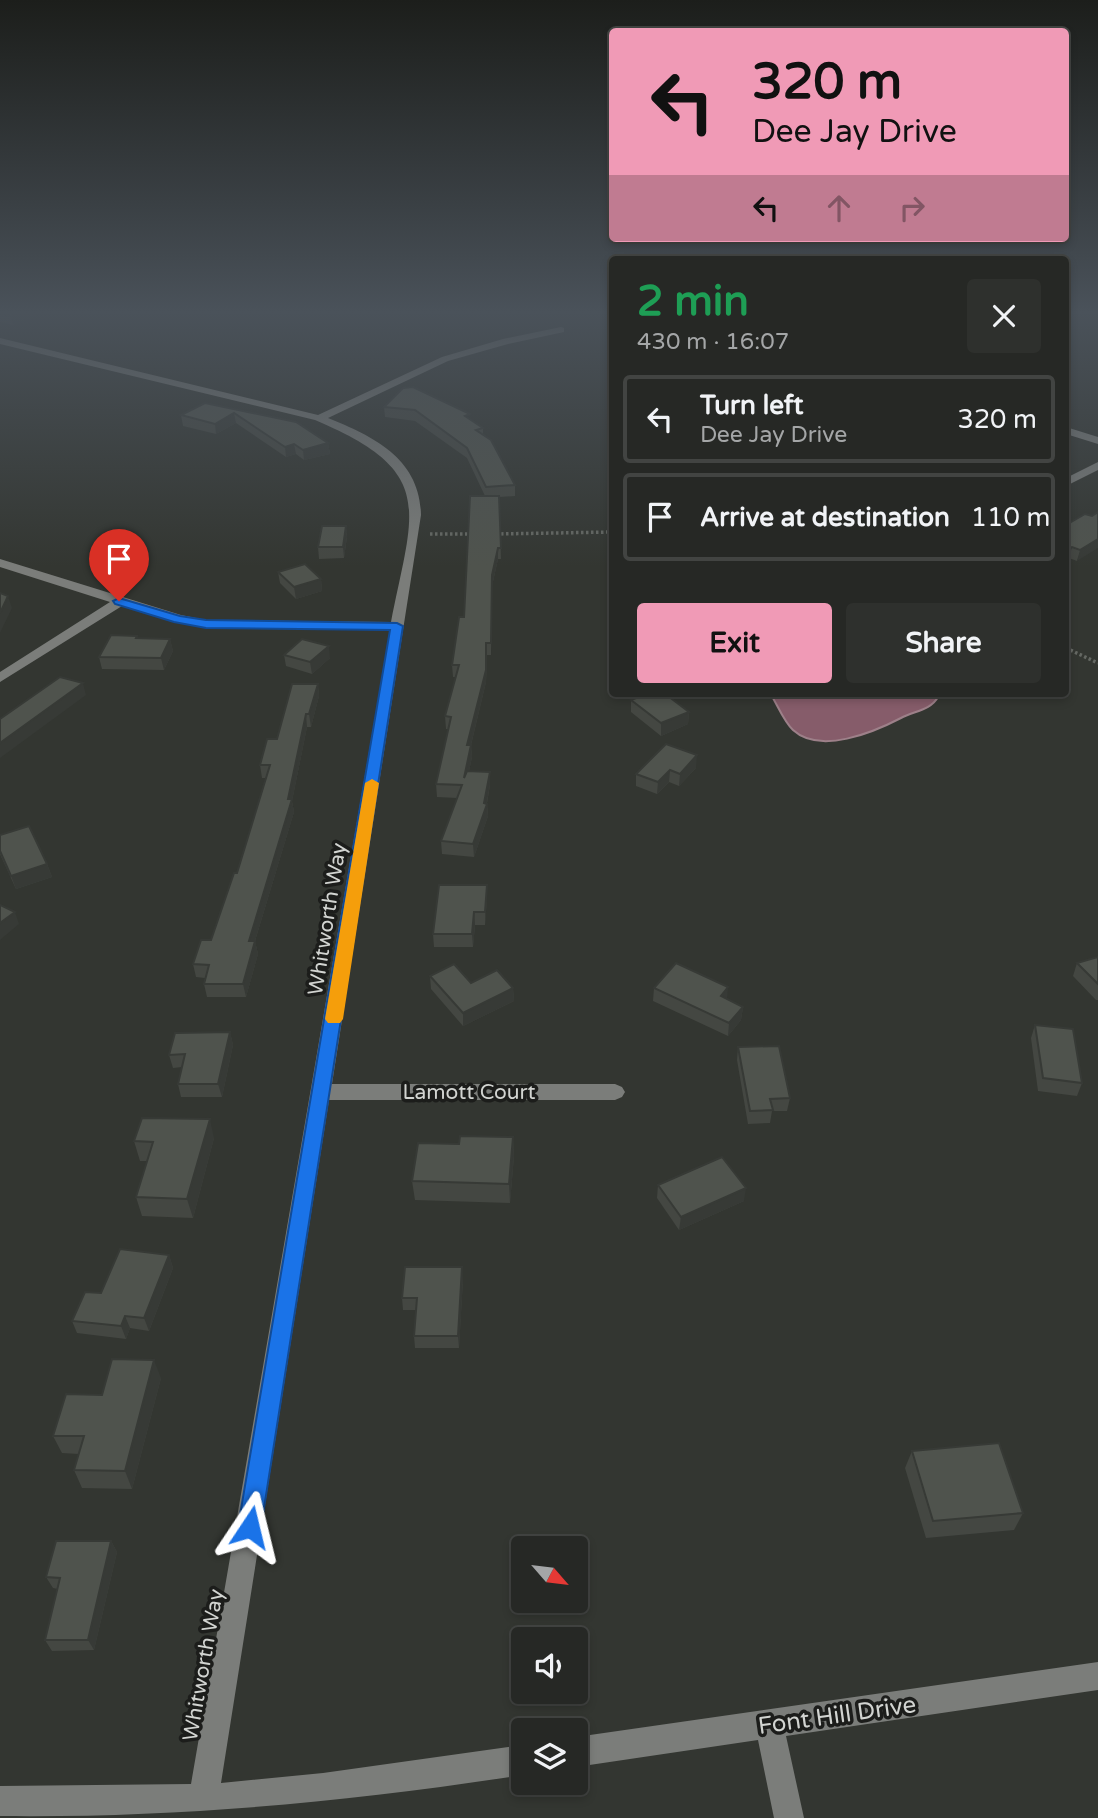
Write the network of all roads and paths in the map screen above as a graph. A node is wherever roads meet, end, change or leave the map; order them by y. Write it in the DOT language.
graph roads {
  1 [pos="235,398"];
  2 [pos="362,398"];
  3 [pos="319,418"];
  4 [pos="1069,431"];
  5 [pos="1098,441"];
  6 [pos="1098,465"];
  7 [pos="1069,481"];
  8 [pos="609,532"];
  9 [pos="411,534"];
  10 [pos="478,534"];
  11 [pos="492,534"];
  12 [pos="0,563"];
  13 [pos="119,601"];
  14 [pos="397,626"];
  15 [pos="1069,650"];
  16 [pos="1097,662"];
  17 [pos="0,678"];
  18 [pos="322,1092"];
  19 [pos="615,1092"];
  20 [pos="1098,1676"];
  21 [pos="769,1725"];
  22 [pos="588,1750"];
  23 [pos="511,1762"];
  24 [pos="204,1798"];
  25 [pos="0,1801"];
  26 [pos="789,1818"];
  1 -- 3 [label="street, Whitworth Way"];
  2 -- 3 [label="street"];
  3 -- 9 [label="street, Whitworth Way"];
  4 -- 5 [label="street"];
  6 -- 7 [label="street"];
  8 -- 11 [label="path"];
  9 -- 10 [label="path"];
  9 -- 14 [label="street, Whitworth Way"];
  12 -- 13 [label="street"];
  13 -- 14 [label="street"];
  13 -- 17 [label="street"];
  14 -- 18 [label="street, Whitworth Way"];
  15 -- 16 [label="path"];
  18 -- 19 [label="street, Lamott Court"];
  18 -- 24 [label="street, Whitworth Way"];
  20 -- 21 [label="street, Font Hill Drive"];
  21 -- 22 [label="street, Font Hill Drive"];
  21 -- 26 [label="street"];
  23 -- 24 [label="street"];
  24 -- 25 [label="street"];
}
